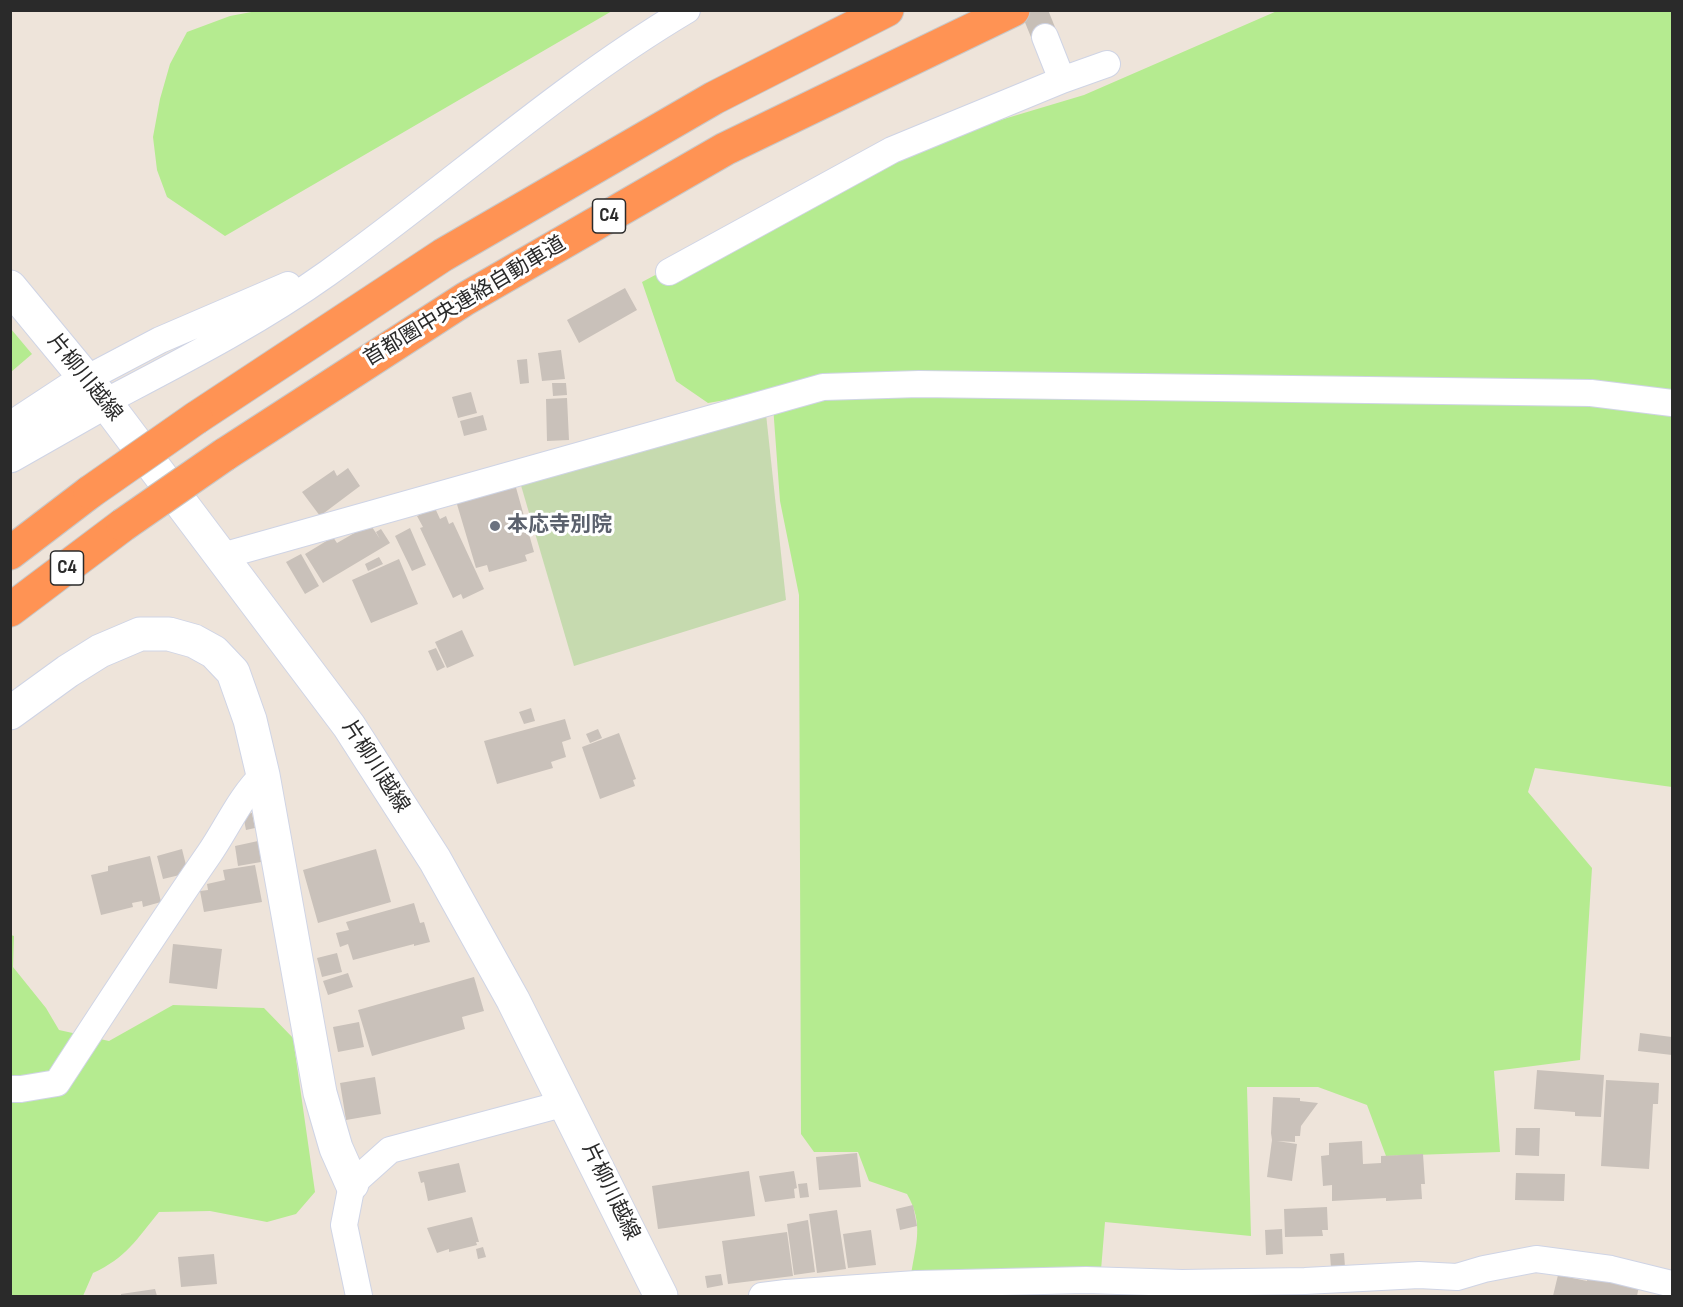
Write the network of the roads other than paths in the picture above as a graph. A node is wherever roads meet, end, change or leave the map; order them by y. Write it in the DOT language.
graph roads {
  1 [pos="687,10"];
  2 [pos="886,10"];
  3 [pos="1013,10"];
  4 [pos="1045,37"];
  5 [pos="1107,64"];
  6 [pos="1062,80"];
  7 [pos="669,272"];
  8 [pos="10,287"];
  9 [pos="96,391"];
  10 [pos="1672,403"];
  11 [pos="10,429"];
  12 [pos="10,456"];
  13 [pos="10,553"];
  14 [pos="222,556"];
  15 [pos="10,610"];
  16 [pos="10,714"];
  17 [pos="263,775"];
  18 [pos="10,1089"];
  19 [pos="566,1103"];
  20 [pos="352,1184"];
  21 [pos="1672,1284"];
  22 [pos="358,1296"];
  23 [pos="661,1296"];
  24 [pos="762,1296"];
  1 -- 9 [label="street"];
  2 -- 13 [label="highway, C4, bridge"];
  3 -- 15 [label="highway, 首都圏中央連絡自動車道 / C4, bridge"];
  4 -- 6 [label="street"];
  5 -- 6 [label="street"];
  6 -- 7 [label="street"];
  8 -- 9 [label="main road, 片柳川越線"];
  9 -- 11 [label="main road"];
  9 -- 12 [label="main road"];
  9 -- 14 [label="main road, 片柳川越線"];
  10 -- 14 [label="street"];
  14 -- 19 [label="main road, 片柳川越線"];
  16 -- 17 [label="main road"];
  17 -- 18 [label="street"];
  17 -- 20 [label="main road"];
  19 -- 20 [label="street"];
  19 -- 23 [label="main road, 片柳川越線"];
  20 -- 22 [label="street"];
  21 -- 24 [label="street"];
}
